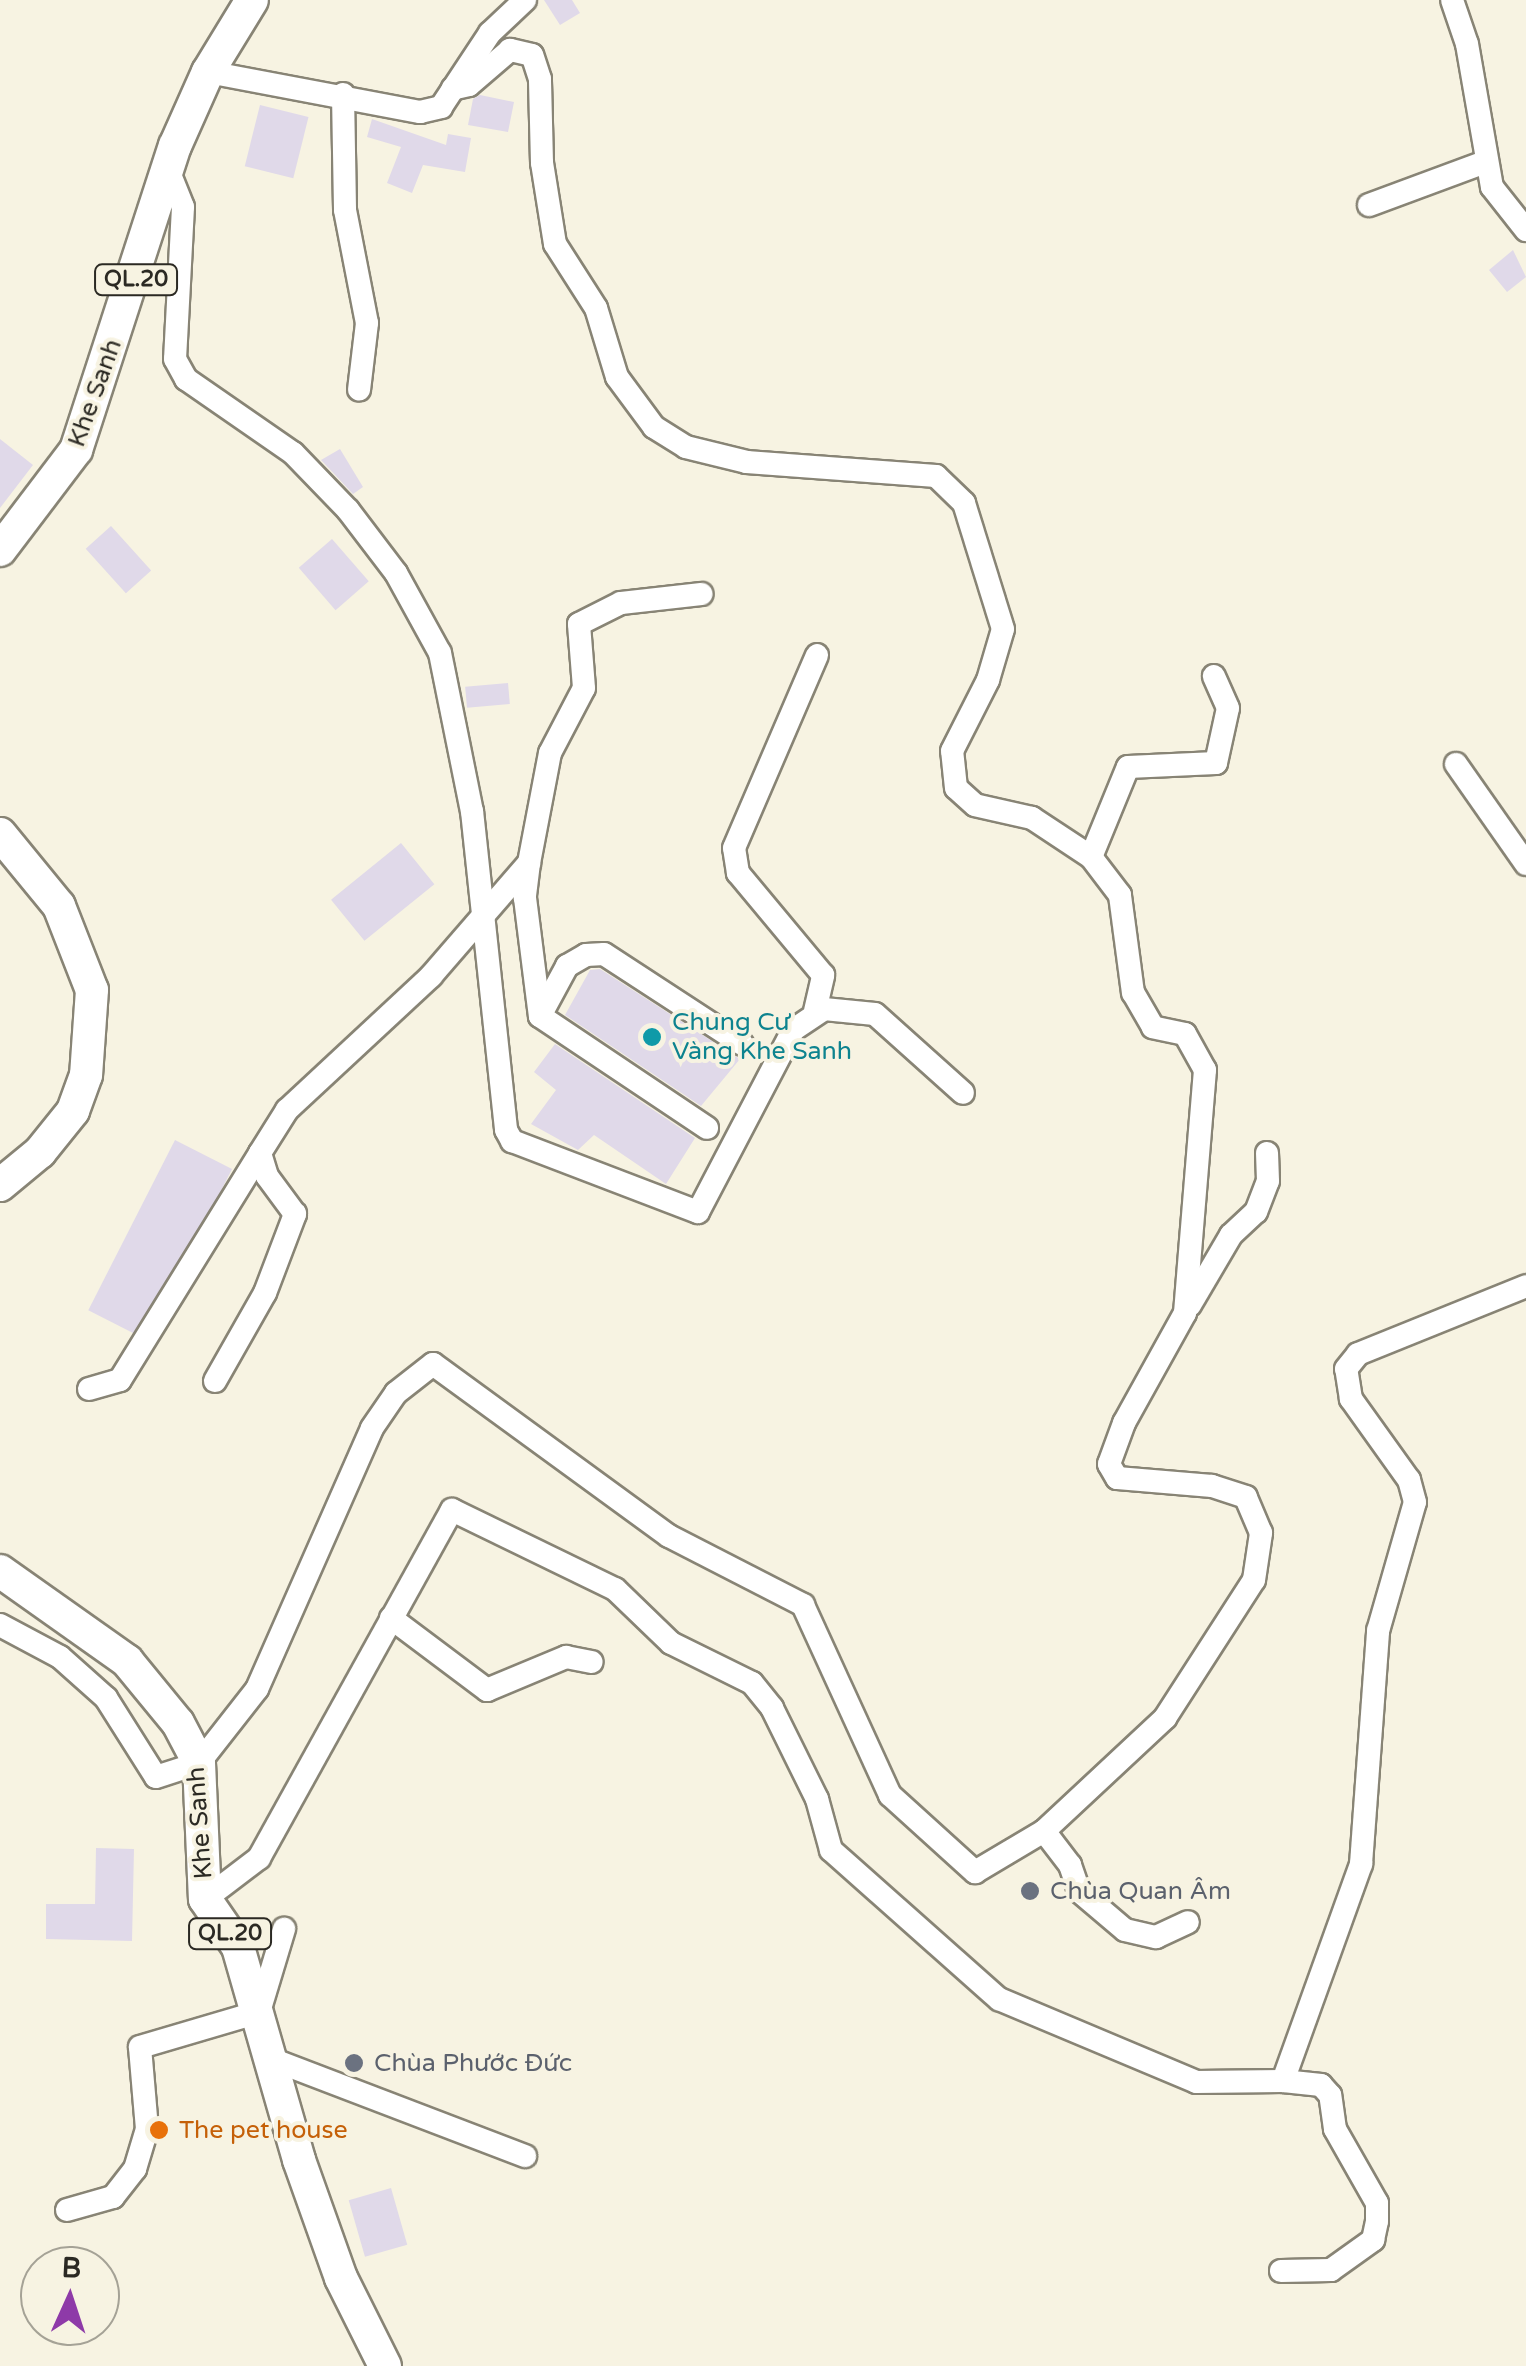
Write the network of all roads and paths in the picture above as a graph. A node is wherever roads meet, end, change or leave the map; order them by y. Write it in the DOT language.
graph roads {
  1 [pos="252,0"];
  2 [pos="525,0"];
  3 [pos="1452,0"];
  4 [pos="208,72"];
  5 [pos="452,89"];
  6 [pos="344,94"];
  7 [pos="1485,162"];
  8 [pos="167,168"];
  9 [pos="1369,205"];
  10 [pos="1526,230"];
  11 [pos="358,390"];
  12 [pos="0,550"];
  13 [pos="701,594"];
  14 [pos="817,655"];
  15 [pos="1214,676"];
  16 [pos="1456,764"];
  17 [pos="0,834"];
  18 [pos="1091,856"];
  19 [pos="528,863"];
  20 [pos="1526,864"];
  21 [pos="486,910"];
  22 [pos="815,1011"];
  23 [pos="540,1016"];
  24 [pos="742,1044"];
  25 [pos="963,1093"];
  26 [pos="707,1128"];
  27 [pos="260,1152"];
  28 [pos="1267,1153"];
  29 [pos="0,1185"];
  30 [pos="1526,1286"];
  31 [pos="1185,1313"];
  32 [pos="214,1381"];
  33 [pos="89,1389"];
  34 [pos="0,1571"];
  35 [pos="391,1618"];
  36 [pos="0,1626"];
  37 [pos="592,1662"];
  38 [pos="199,1763"];
  39 [pos="1044,1831"];
  40 [pos="205,1900"];
  41 [pos="1188,1922"];
  42 [pos="284,1928"];
  43 [pos="258,2012"];
  44 [pos="272,2059"];
  45 [pos="1283,2082"];
  46 [pos="525,2156"];
  47 [pos="67,2210"];
  48 [pos="1281,2270"];
  49 [pos="385,2366"];
  1 -- 4 [label="highway, Khe Sanh / QL.20"];
  2 -- 5 [label="street"];
  3 -- 7 [label="street"];
  4 -- 6 [label="street"];
  4 -- 8 [label="highway, Khe Sanh / QL.20"];
  5 -- 6 [label="street"];
  5 -- 18 [label="street"];
  6 -- 11 [label="street"];
  7 -- 9 [label="street"];
  7 -- 10 [label="street"];
  8 -- 12 [label="highway, Khe Sanh / QL.20"];
  8 -- 21 [label="street"];
  13 -- 19 [label="street"];
  14 -- 22 [label="street"];
  15 -- 18 [label="street"];
  16 -- 20 [label="street"];
  17 -- 29 [label="highway"];
  18 -- 31 [label="street"];
  19 -- 21 [label="street"];
  19 -- 23 [label="street"];
  21 -- 22 [label="street"];
  21 -- 27 [label="street"];
  22 -- 25 [label="street"];
  23 -- 24 [label="street"];
  23 -- 26 [label="street"];
  27 -- 32 [label="street"];
  27 -- 33 [label="street"];
  28 -- 31 [label="street"];
  30 -- 45 [label="street"];
  31 -- 39 [label="street"];
  34 -- 38 [label="highway, Khe Sanh / QL.20"];
  35 -- 37 [label="street"];
  35 -- 40 [label="street"];
  35 -- 45 [label="street"];
  36 -- 38 [label="street"];
  38 -- 39 [label="street"];
  38 -- 40 [label="highway, Khe Sanh / QL.20"];
  39 -- 41 [label="street"];
  40 -- 43 [label="highway, Khe Sanh / QL.20"];
  42 -- 43 [label="street"];
  43 -- 44 [label="highway, Khe Sanh / QL.20"];
  43 -- 47 [label="street"];
  44 -- 46 [label="street"];
  44 -- 49 [label="highway, Khe Sanh / QL.20"];
  45 -- 48 [label="street"];
}
